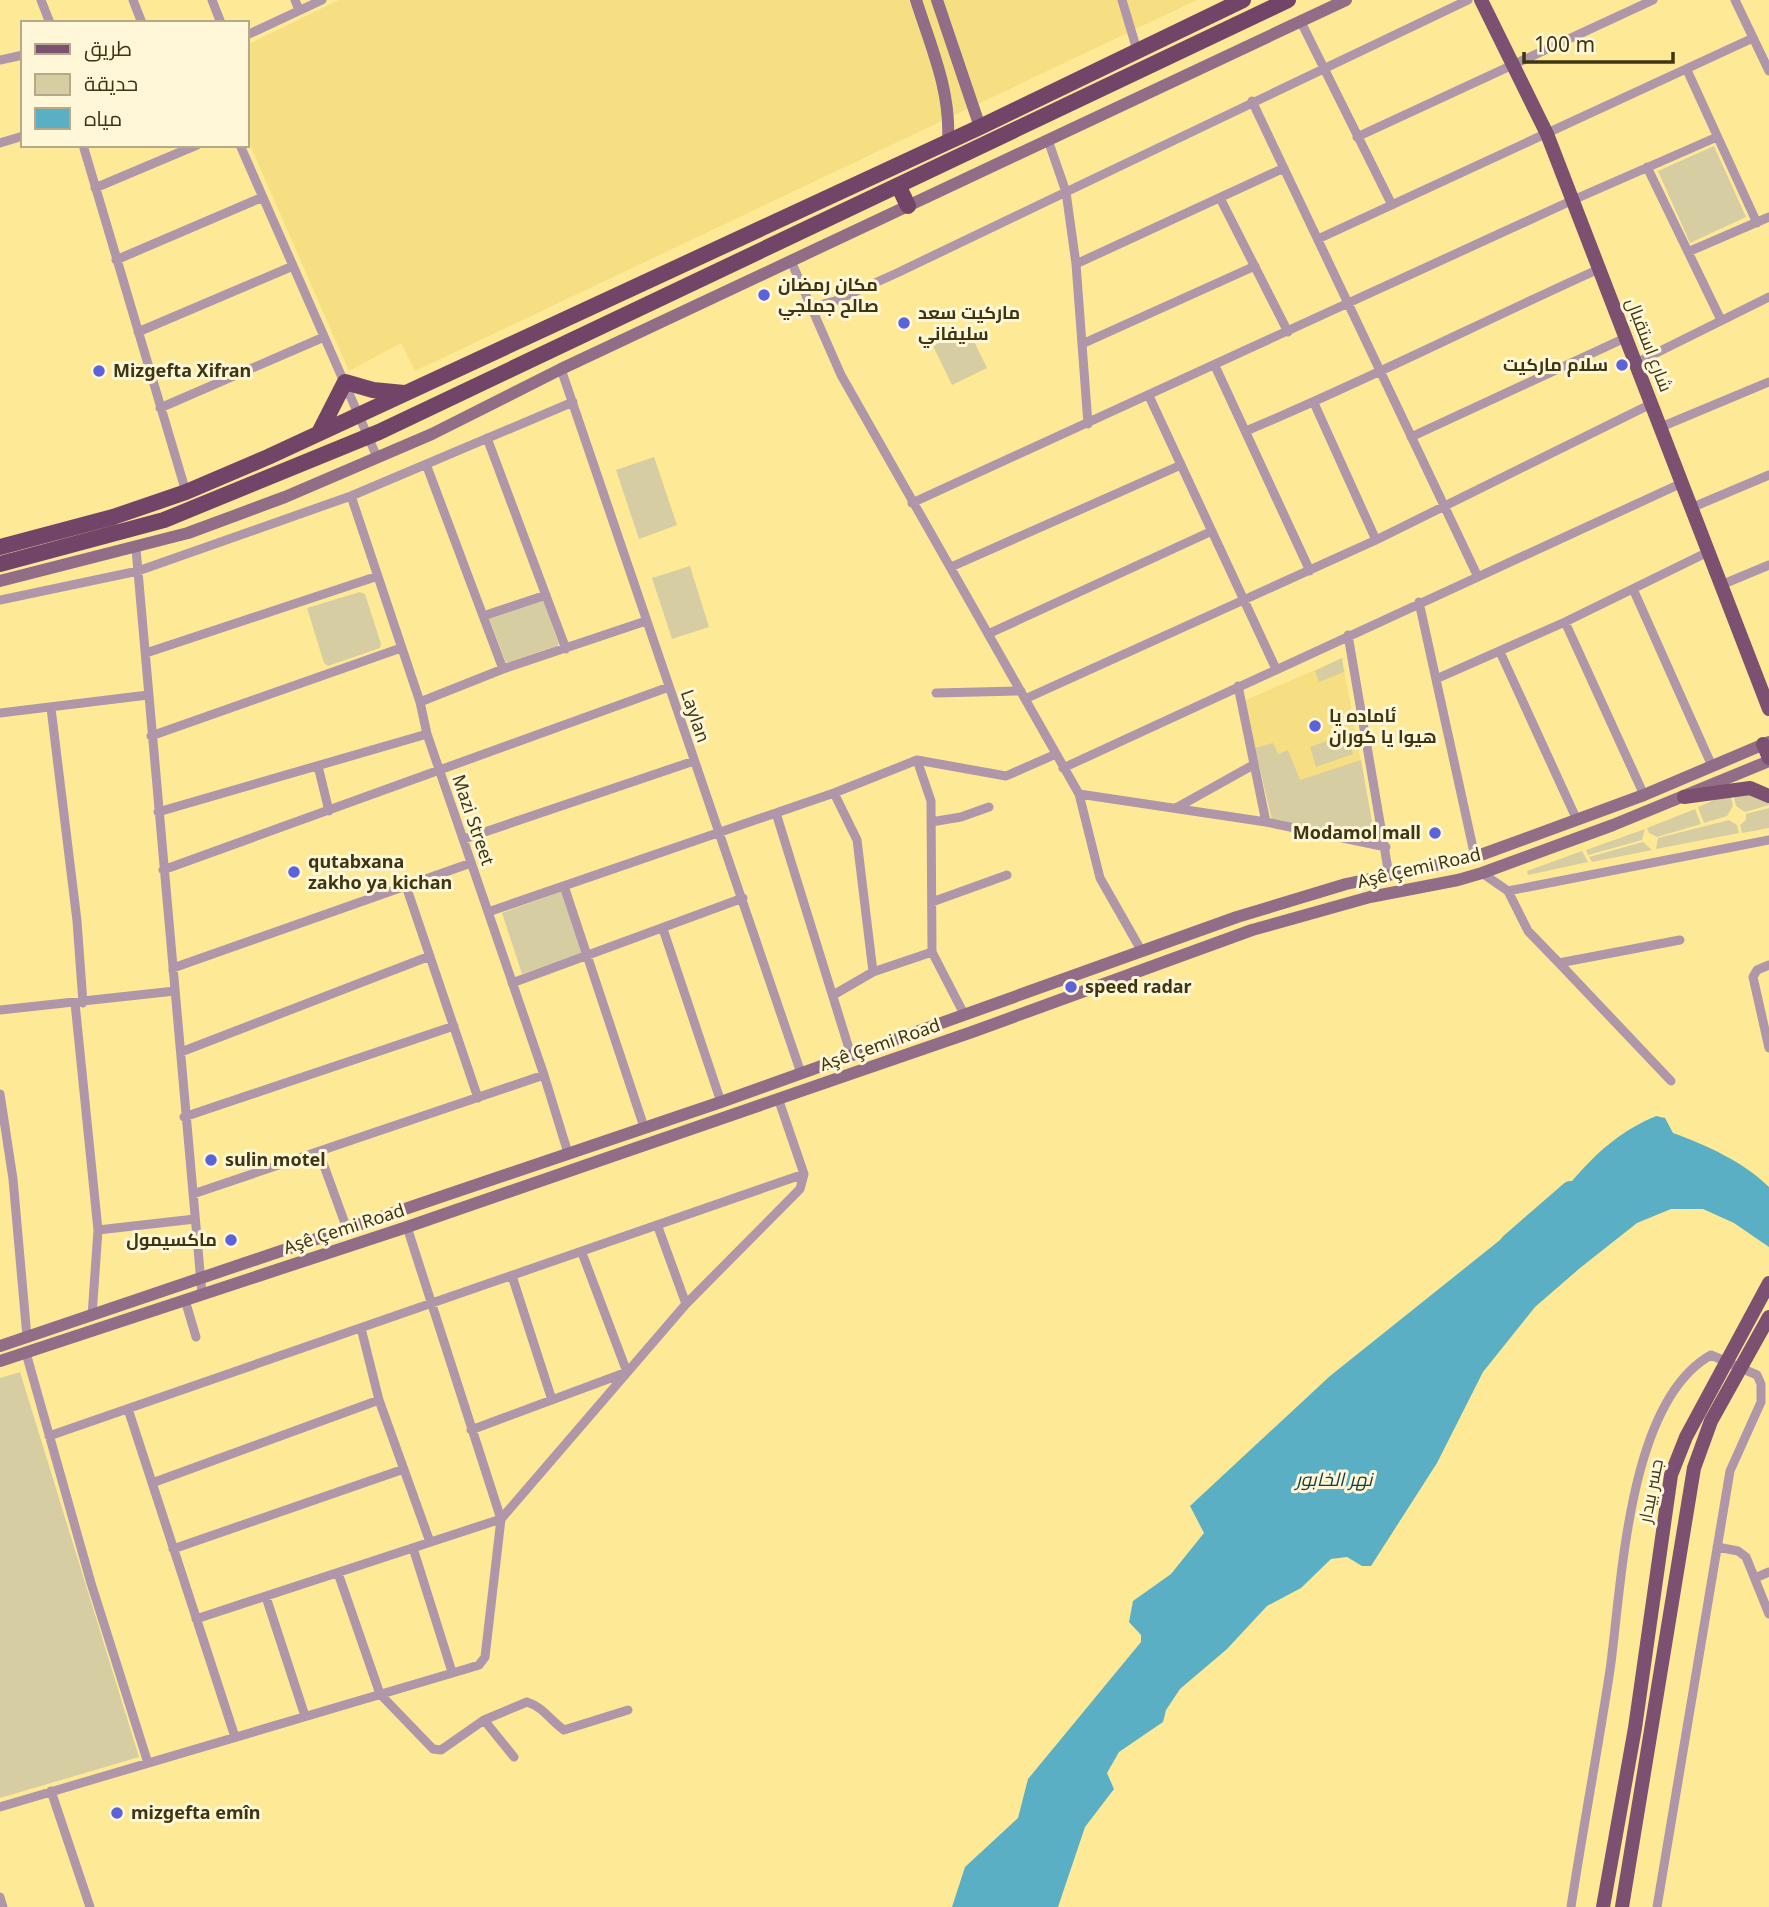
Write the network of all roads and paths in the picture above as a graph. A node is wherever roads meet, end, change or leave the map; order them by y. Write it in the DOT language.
graph roads {
  1 [pos="41,0"];
  2 [pos="133,0"];
  3 [pos="212,0"];
  4 [pos="295,0"];
  5 [pos="322,0"];
  6 [pos="916,0"];
  7 [pos="937,0"];
  8 [pos="1122,0"];
  9 [pos="1288,0"];
  10 [pos="1346,0"];
  11 [pos="1468,0"];
  12 [pos="1481,0"];
  13 [pos="1653,0"];
  14 [pos="1735,0"];
  15 [pos="1238,3"];
  16 [pos="299,10"];
  17 [pos="1300,20"];
  18 [pos="49,21"];
  19 [pos="141,21"];
  20 [pos="219,21"];
  21 [pos="1240,22"];
  22 [pos="1179,30"];
  23 [pos="248,35"];
  24 [pos="1753,38"];
  25 [pos="1188,47"];
  26 [pos="1138,50"];
  27 [pos="21,55"];
  28 [pos="0,60"];
  29 [pos="1515,65"];
  30 [pos="1324,67"];
  31 [pos="1687,70"];
  32 [pos="1769,71"];
  33 [pos="1252,101"];
  34 [pos="980,127"];
  35 [pos="1547,134"];
  36 [pos="21,137"];
  37 [pos="1357,137"];
  38 [pos="1717,137"];
  39 [pos="1048,140"];
  40 [pos="948,141"];
  41 [pos="0,143"];
  42 [pos="84,147"];
  43 [pos="192,147"];
  44 [pos="241,147"];
  45 [pos="1647,167"];
  46 [pos="1284,168"];
  47 [pos="898,187"];
  48 [pos="95,188"];
  49 [pos="1066,192"];
  50 [pos="263,197"];
  51 [pos="1222,200"];
  52 [pos="1573,200"];
  53 [pos="1392,205"];
  54 [pos="908,206"];
  55 [pos="1769,217"];
  56 [pos="1757,223"];
  57 [pos="1318,239"];
  58 [pos="1688,251"];
  59 [pos="116,260"];
  60 [pos="791,261"];
  61 [pos="1076,264"];
  62 [pos="293,266"];
  63 [pos="1255,266"];
  64 [pos="1599,269"];
  65 [pos="1769,297"];
  66 [pos="1348,303"];
  67 [pos="811,307"];
  68 [pos="1721,320"];
  69 [pos="138,332"];
  70 [pos="1287,332"];
  71 [pos="324,337"];
  72 [pos="1625,338"];
  73 [pos="1082,344"];
  74 [pos="1636,363"];
  75 [pos="1215,366"];
  76 [pos="561,369"];
  77 [pos="1380,370"];
  78 [pos="345,382"];
  79 [pos="1769,382"];
  80 [pos="406,393"];
  81 [pos="1149,396"];
  82 [pos="573,402"];
  83 [pos="1314,402"];
  84 [pos="1651,404"];
  85 [pos="160,408"];
  86 [pos="359,415"];
  87 [pos="1088,424"];
  88 [pos="1661,427"];
  89 [pos="1246,431"];
  90 [pos="319,433"];
  91 [pos="369,437"];
  92 [pos="1411,437"];
  93 [pos="487,438"];
  94 [pos="377,457"];
  95 [pos="426,464"];
  96 [pos="1181,465"];
  97 [pos="1769,475"];
  98 [pos="1682,483"];
  99 [pos="186,492"];
  100 [pos="351,496"];
  101 [pos="912,503"];
  102 [pos="1444,506"];
  103 [pos="1691,508"];
  104 [pos="1212,531"];
  105 [pos="1376,540"];
  106 [pos="0,547"];
  107 [pos="136,549"];
  108 [pos="1708,552"];
  109 [pos="0,564"];
  110 [pos="1769,565"];
  111 [pos="951,567"];
  112 [pos="138,571"];
  113 [pos="1310,571"];
  114 [pos="1477,575"];
  115 [pos="377,576"];
  116 [pos="0,581"];
  117 [pos="1721,585"];
  118 [pos="1633,589"];
  119 [pos="546,595"];
  120 [pos="0,600"];
  121 [pos="1244,601"];
  122 [pos="1419,602"];
  123 [pos="483,616"];
  124 [pos="646,621"];
  125 [pos="1565,622"];
  126 [pos="988,634"];
  127 [pos="1348,635"];
  128 [pos="401,648"];
  129 [pos="566,649"];
  130 [pos="1500,652"];
  131 [pos="146,653"];
  132 [pos="503,669"];
  133 [pos="1276,669"];
  134 [pos="1436,679"];
  135 [pos="1238,686"];
  136 [pos="668,687"];
  137 [pos="936,693"];
  138 [pos="148,695"];
  139 [pos="1023,695"];
  140 [pos="420,702"];
  141 [pos="51,708"];
  142 [pos="1769,709"];
  143 [pos="0,713"];
  144 [pos="427,734"];
  145 [pos="151,736"];
  146 [pos="1766,743"];
  147 [pos="1055,754"];
  148 [pos="916,760"];
  149 [pos="1769,760"];
  150 [pos="694,761"];
  151 [pos="1253,765"];
  152 [pos="318,766"];
  153 [pos="1712,766"];
  154 [pos="1063,768"];
  155 [pos="440,771"];
  156 [pos="834,793"];
  157 [pos="1079,794"];
  158 [pos="1644,795"];
  159 [pos="1769,796"];
  160 [pos="1684,797"];
  161 [pos="989,807"];
  162 [pos="1176,808"];
  163 [pos="329,811"];
  164 [pos="158,812"];
  165 [pos="776,813"];
  166 [pos="1577,820"];
  167 [pos="931,822"];
  168 [pos="1266,822"];
  169 [pos="721,832"];
  170 [pos="464,839"];
  171 [pos="1769,841"];
  172 [pos="1386,847"];
  173 [pos="1475,857"];
  174 [pos="471,863"];
  175 [pos="163,870"];
  176 [pos="1482,873"];
  177 [pos="1007,875"];
  178 [pos="1389,875"];
  179 [pos="406,886"];
  180 [pos="564,886"];
  181 [pos="1508,891"];
  182 [pos="743,898"];
  183 [pos="932,902"];
  184 [pos="488,912"];
  185 [pos="663,929"];
  186 [pos="1680,940"];
  187 [pos="1141,950"];
  188 [pos="932,951"];
  189 [pos="590,955"];
  190 [pos="430,956"];
  191 [pos="1559,963"];
  192 [pos="1769,965"];
  193 [pos="873,972"];
  194 [pos="173,976"];
  195 [pos="512,983"];
  196 [pos="175,991"];
  197 [pos="835,994"];
  198 [pos="79,1003"];
  199 [pos="0,1010"];
  200 [pos="964,1014"];
  201 [pos="454,1026"];
  202 [pos="1769,1048"];
  203 [pos="181,1052"];
  204 [pos="852,1055"];
  205 [pos="801,1073"];
  206 [pos="544,1074"];
  207 [pos="1671,1081"];
  208 [pos="0,1094"];
  209 [pos="478,1098"];
  210 [pos="778,1098"];
  211 [pos="721,1102"];
  212 [pos="1,1117"];
  213 [pos="184,1117"];
  214 [pos="644,1127"];
  215 [pos="319,1152"];
  216 [pos="568,1153"];
  217 [pos="804,1174"];
  218 [pos="13,1179"];
  219 [pos="0,1180"];
  220 [pos="193,1194"];
  221 [pos="195,1219"];
  222 [pos="407,1227"];
  223 [pos="658,1227"];
  224 [pos="347,1229"];
  225 [pos="99,1230"];
  226 [pos="582,1253"];
  227 [pos="512,1276"];
  228 [pos="200,1279"];
  229 [pos="1769,1283"];
  230 [pos="202,1294"];
  231 [pos="185,1300"];
  232 [pos="429,1304"];
  233 [pos="686,1304"];
  234 [pos="92,1316"];
  235 [pos="1769,1317"];
  236 [pos="361,1328"];
  237 [pos="27,1337"];
  238 [pos="196,1337"];
  239 [pos="0,1346"];
  240 [pos="26,1353"];
  241 [pos="0,1361"];
  242 [pos="627,1372"];
  243 [pos="379,1400"];
  244 [pos="552,1400"];
  245 [pos="128,1409"];
  246 [pos="471,1430"];
  247 [pos="49,1436"];
  248 [pos="404,1469"];
  249 [pos="152,1483"];
  250 [pos="501,1519"];
  251 [pos="430,1542"];
  252 [pos="1717,1547"];
  253 [pos="413,1548"];
  254 [pos="173,1549"];
  255 [pos="1769,1572"];
  256 [pos="338,1573"];
  257 [pos="1755,1578"];
  258 [pos="266,1597"];
  259 [pos="1769,1614"];
  260 [pos="196,1619"];
  261 [pos="452,1672"];
  262 [pos="380,1694"];
  263 [pos="628,1710"];
  264 [pos="305,1716"];
  265 [pos="484,1720"];
  266 [pos="234,1737"];
  267 [pos="514,1757"];
  268 [pos="148,1763"];
  269 [pos="51,1791"];
  270 [pos="0,1807"];
  271 [pos="0,1897"];
  272 [pos="4,1907"];
  273 [pos="90,1907"];
  274 [pos="1570,1907"];
  275 [pos="1603,1907"];
  276 [pos="1622,1907"];
  277 [pos="1657,1907"];
  1 -- 18 [label="street"];
  2 -- 19 [label="street"];
  3 -- 20 [label="street"];
  4 -- 16 [label="street"];
  5 -- 16 [label="street"];
  6 -- 40 [label="main road"];
  7 -- 34 [label="main road"];
  8 -- 26 [label="street"];
  9 -- 21 [label="highway"];
  10 -- 17 [label="main road"];
  11 -- 30 [label="street"];
  12 -- 29 [label="main road, شارع استقبال"];
  13 -- 29 [label="street"];
  14 -- 24 [label="street"];
  15 -- 21 [label="highway"];
  15 -- 22 [label="highway"];
  16 -- 23 [label="street"];
  17 -- 30 [label="street"];
  17 -- 39 [label="main road"];
  21 -- 25 [label="highway"];
  22 -- 25 [label="highway"];
  22 -- 26 [label="highway"];
  24 -- 31 [label="street"];
  24 -- 32 [label="street"];
  25 -- 47 [label="highway"];
  26 -- 34 [label="highway"];
  27 -- 28 [label="street"];
  29 -- 35 [label="main road, شارع استقبال"];
  29 -- 37 [label="street"];
  30 -- 33 [label="street"];
  30 -- 37 [label="street"];
  31 -- 35 [label="street"];
  31 -- 38 [label="street"];
  33 -- 46 [label="street"];
  33 -- 49 [label="street"];
  34 -- 40 [label="highway"];
  35 -- 52 [label="main road, شارع استقبال"];
  35 -- 53 [label="street"];
  36 -- 41 [label="street"];
  37 -- 53 [label="street"];
  38 -- 45 [label="street"];
  38 -- 56 [label="street"];
  39 -- 49 [label="street"];
  39 -- 54 [label="main road"];
  40 -- 80 [label="highway"];
  42 -- 48 [label="street"];
  43 -- 48 [label="street"];
  44 -- 50 [label="street"];
  45 -- 52 [label="street"];
  45 -- 58 [label="street"];
  46 -- 51 [label="street"];
  46 -- 57 [label="street"];
  47 -- 54 [label="highway"];
  47 -- 91 [label="highway"];
  48 -- 59 [label="street"];
  49 -- 61 [label="street"];
  49 -- 67 [label="street"];
  50 -- 59 [label="street"];
  50 -- 62 [label="street"];
  51 -- 61 [label="street"];
  51 -- 63 [label="street"];
  52 -- 64 [label="main road, شارع استقبال"];
  52 -- 66 [label="street"];
  53 -- 57 [label="street"];
  54 -- 60 [label="main road"];
  55 -- 56 [label="street"];
  56 -- 58 [label="street"];
  57 -- 66 [label="street"];
  58 -- 68 [label="street"];
  59 -- 69 [label="street"];
  60 -- 67 [label="street"];
  60 -- 76 [label="main road"];
  61 -- 73 [label="street"];
  62 -- 69 [label="street"];
  62 -- 71 [label="street"];
  63 -- 70 [label="street"];
  63 -- 73 [label="street"];
  64 -- 72 [label="main road, شارع استقبال"];
  64 -- 77 [label="street"];
  65 -- 68 [label="street"];
  66 -- 70 [label="street"];
  66 -- 77 [label="street"];
  67 -- 101 [label="street"];
  68 -- 74 [label="street"];
  69 -- 85 [label="street"];
  70 -- 75 [label="street"];
  71 -- 78 [label="street"];
  71 -- 85 [label="street"];
  72 -- 74 [label="main road, شارع استقبال"];
  72 -- 92 [label="street"];
  73 -- 87 [label="street"];
  74 -- 84 [label="main road, شارع استقبال"];
  75 -- 81 [label="street"];
  75 -- 89 [label="street"];
  76 -- 82 [label="street, Laylan"];
  76 -- 94 [label="main road"];
  77 -- 83 [label="street"];
  77 -- 92 [label="street"];
  78 -- 80 [label="highway"];
  78 -- 86 [label="street"];
  78 -- 90 [label="highway"];
  79 -- 88 [label="street"];
  80 -- 86 [label="highway"];
  81 -- 87 [label="street"];
  81 -- 96 [label="street"];
  82 -- 93 [label="street"];
  82 -- 124 [label="street, Laylan"];
  83 -- 89 [label="street"];
  83 -- 105 [label="street"];
  84 -- 88 [label="main road, شارع استقبال"];
  84 -- 102 [label="street"];
  85 -- 99 [label="street"];
  86 -- 90 [label="highway"];
  86 -- 91 [label="street"];
  87 -- 101 [label="street"];
  88 -- 98 [label="main road, شارع استقبال"];
  89 -- 113 [label="street"];
  90 -- 99 [label="highway"];
  91 -- 94 [label="street"];
  91 -- 109 [label="highway"];
  92 -- 102 [label="street"];
  93 -- 95 [label="street"];
  93 -- 119 [label="street"];
  94 -- 107 [label="main road"];
  95 -- 100 [label="street"];
  95 -- 123 [label="street"];
  96 -- 104 [label="street"];
  96 -- 111 [label="street"];
  97 -- 103 [label="street"];
  98 -- 103 [label="main road, شارع استقبال"];
  98 -- 114 [label="street"];
  99 -- 106 [label="highway"];
  100 -- 112 [label="street"];
  100 -- 115 [label="street, Mazi Street"];
  101 -- 111 [label="street"];
  102 -- 105 [label="street"];
  102 -- 114 [label="street"];
  103 -- 108 [label="main road, شارع استقبال"];
  104 -- 121 [label="street"];
  104 -- 126 [label="street"];
  105 -- 113 [label="street"];
  107 -- 112 [label="street"];
  107 -- 116 [label="main road"];
  108 -- 117 [label="main road, شارع استقبال"];
  108 -- 118 [label="street"];
  110 -- 117 [label="street"];
  111 -- 126 [label="street"];
  112 -- 120 [label="street"];
  112 -- 131 [label="street"];
  113 -- 121 [label="street"];
  114 -- 122 [label="street"];
  115 -- 128 [label="street, Mazi Street"];
  115 -- 131 [label="street"];
  117 -- 142 [label="main road, شارع استقبال"];
  118 -- 125 [label="street"];
  118 -- 153 [label="street"];
  119 -- 123 [label="street"];
  119 -- 129 [label="street"];
  121 -- 133 [label="street"];
  121 -- 139 [label="street"];
  122 -- 127 [label="street"];
  122 -- 134 [label="street"];
  123 -- 132 [label="street"];
  124 -- 129 [label="street"];
  124 -- 136 [label="street, Laylan"];
  125 -- 130 [label="street"];
  125 -- 158 [label="street"];
  126 -- 139 [label="street"];
  127 -- 133 [label="street"];
  127 -- 172 [label="street"];
  128 -- 140 [label="street, Mazi Street"];
  128 -- 145 [label="street"];
  129 -- 132 [label="street"];
  130 -- 134 [label="street"];
  130 -- 166 [label="street"];
  131 -- 138 [label="street"];
  132 -- 140 [label="street"];
  133 -- 135 [label="street"];
  134 -- 173 [label="street"];
  135 -- 151 [label="street"];
  135 -- 154 [label="street"];
  136 -- 150 [label="street, Laylan"];
  136 -- 155 [label="street"];
  137 -- 139 [label="street"];
  138 -- 141 [label="street"];
  138 -- 145 [label="street"];
  139 -- 147 [label="street"];
  140 -- 144 [label="street, Mazi Street"];
  141 -- 143 [label="street"];
  141 -- 198 [label="street"];
  144 -- 152 [label="street"];
  144 -- 155 [label="street, Mazi Street"];
  145 -- 164 [label="street"];
  146 -- 149 [label="main road"];
  146 -- 153 [label="main road, Aşê Çemi Road"];
  147 -- 148 [label="street"];
  147 -- 154 [label="street"];
  148 -- 156 [label="street"];
  148 -- 167 [label="street"];
  149 -- 160 [label="main road, Aşê Çemi Road"];
  150 -- 169 [label="street, Laylan"];
  150 -- 170 [label="street"];
  151 -- 162 [label="street"];
  151 -- 168 [label="street"];
  152 -- 163 [label="street"];
  152 -- 164 [label="street"];
  153 -- 158 [label="main road, Aşê Çemi Road"];
  154 -- 157 [label="street"];
  155 -- 163 [label="street"];
  155 -- 170 [label="street, Mazi Street"];
  156 -- 165 [label="street"];
  156 -- 193 [label="street"];
  157 -- 162 [label="street"];
  157 -- 187 [label="street"];
  158 -- 166 [label="main road, Aşê Çemi Road"];
  159 -- 160 [label="main road"];
  160 -- 176 [label="main road, Aşê Çemi Road"];
  161 -- 167 [label="street"];
  162 -- 168 [label="street"];
  163 -- 175 [label="street"];
  164 -- 175 [label="street"];
  165 -- 169 [label="street"];
  165 -- 197 [label="street"];
  166 -- 173 [label="main road, Aşê Çemi Road"];
  167 -- 183 [label="street"];
  168 -- 172 [label="street"];
  169 -- 180 [label="street"];
  169 -- 182 [label="street, Laylan"];
  170 -- 174 [label="street, Mazi Street"];
  171 -- 181 [label="street"];
  172 -- 178 [label="street"];
  173 -- 178 [label="main road, Aşê Çemi Road"];
  174 -- 179 [label="street"];
  174 -- 184 [label="street, Mazi Street"];
  175 -- 194 [label="street"];
  176 -- 181 [label="street"];
  176 -- 210 [label="main road, Aşê Çemi Road"];
  177 -- 183 [label="street"];
  178 -- 187 [label="main road, Aşê Çemi Road"];
  179 -- 190 [label="street"];
  179 -- 194 [label="street"];
  180 -- 184 [label="street"];
  180 -- 189 [label="street"];
  181 -- 191 [label="street"];
  182 -- 185 [label="street"];
  182 -- 205 [label="street, Laylan"];
  183 -- 188 [label="street"];
  184 -- 195 [label="street, Mazi Street"];
  185 -- 189 [label="street"];
  185 -- 211 [label="street"];
  186 -- 191 [label="street"];
  187 -- 200 [label="main road, Aşê Çemi Road"];
  188 -- 193 [label="street"];
  188 -- 200 [label="street"];
  189 -- 195 [label="street"];
  189 -- 214 [label="street"];
  190 -- 201 [label="street"];
  190 -- 203 [label="street"];
  191 -- 207 [label="street"];
  192 -- 202 [label="street"];
  193 -- 197 [label="street"];
  194 -- 196 [label="street"];
  195 -- 206 [label="street, Mazi Street"];
  196 -- 198 [label="street"];
  196 -- 203 [label="street"];
  197 -- 204 [label="street"];
  198 -- 199 [label="street"];
  198 -- 225 [label="street"];
  200 -- 204 [label="main road, Aşê Çemi Road"];
  201 -- 209 [label="street"];
  201 -- 213 [label="street"];
  203 -- 213 [label="street"];
  204 -- 205 [label="main road, Aşê Çemi Road"];
  205 -- 211 [label="main road, Aşê Çemi Road"];
  206 -- 209 [label="street"];
  206 -- 216 [label="street, Mazi Street"];
  208 -- 212 [label="street"];
  209 -- 215 [label="street"];
  210 -- 217 [label="street"];
  210 -- 222 [label="main road, Aşê Çemi Road"];
  211 -- 214 [label="main road, Aşê Çemi Road"];
  212 -- 218 [label="street"];
  213 -- 220 [label="street"];
  214 -- 216 [label="main road, Aşê Çemi Road"];
  215 -- 220 [label="street"];
  215 -- 224 [label="street"];
  216 -- 224 [label="main road, Aşê Çemi Road"];
  217 -- 223 [label="street"];
  217 -- 233 [label="street"];
  218 -- 219 [label="street"];
  218 -- 237 [label="street"];
  220 -- 221 [label="street"];
  221 -- 225 [label="street"];
  221 -- 228 [label="street"];
  222 -- 230 [label="main road, Aşê Çemi Road"];
  222 -- 232 [label="street"];
  223 -- 226 [label="street"];
  223 -- 233 [label="street"];
  224 -- 228 [label="main road, Aşê Çemi Road"];
  225 -- 234 [label="street"];
  226 -- 227 [label="street"];
  226 -- 242 [label="street"];
  227 -- 232 [label="street"];
  227 -- 244 [label="street"];
  228 -- 230 [label="street"];
  228 -- 234 [label="main road, Aşê Çemi Road"];
  229 -- 275 [label="main road, جسر بيدار"];
  230 -- 231 [label="main road, Aşê Çemi Road"];
  231 -- 238 [label="street"];
  231 -- 240 [label="main road, Aşê Çemi Road"];
  232 -- 236 [label="street"];
  232 -- 246 [label="street"];
  233 -- 242 [label="street"];
  234 -- 237 [label="main road, Aşê Çemi Road"];
  235 -- 276 [label="main road"];
  236 -- 243 [label="street"];
  236 -- 245 [label="street"];
  237 -- 239 [label="main road, Aşê Çemi Road"];
  240 -- 241 [label="main road, Aşê Çemi Road"];
  240 -- 247 [label="street"];
  242 -- 244 [label="street"];
  242 -- 250 [label="street"];
  243 -- 248 [label="street"];
  243 -- 249 [label="street"];
  244 -- 246 [label="street"];
  245 -- 247 [label="street"];
  245 -- 249 [label="street"];
  246 -- 250 [label="street"];
  247 -- 268 [label="street"];
  248 -- 251 [label="street"];
  248 -- 254 [label="street"];
  249 -- 254 [label="street"];
  250 -- 251 [label="street"];
  250 -- 261 [label="street"];
  251 -- 253 [label="street"];
  252 -- 257 [label="street"];
  252 -- 274 [label="street"];
  252 -- 277 [label="street"];
  253 -- 256 [label="street"];
  253 -- 261 [label="street"];
  254 -- 260 [label="street"];
  255 -- 257 [label="street"];
  256 -- 258 [label="street"];
  256 -- 262 [label="street"];
  257 -- 259 [label="street"];
  258 -- 260 [label="street"];
  258 -- 264 [label="street"];
  260 -- 266 [label="street"];
  261 -- 262 [label="street"];
  262 -- 264 [label="street"];
  262 -- 265 [label="street"];
  263 -- 265 [label="street"];
  264 -- 266 [label="street"];
  265 -- 267 [label="street"];
  266 -- 268 [label="street"];
  268 -- 269 [label="street"];
  269 -- 270 [label="street"];
  269 -- 273 [label="street"];
  271 -- 272 [label="street"];
}
